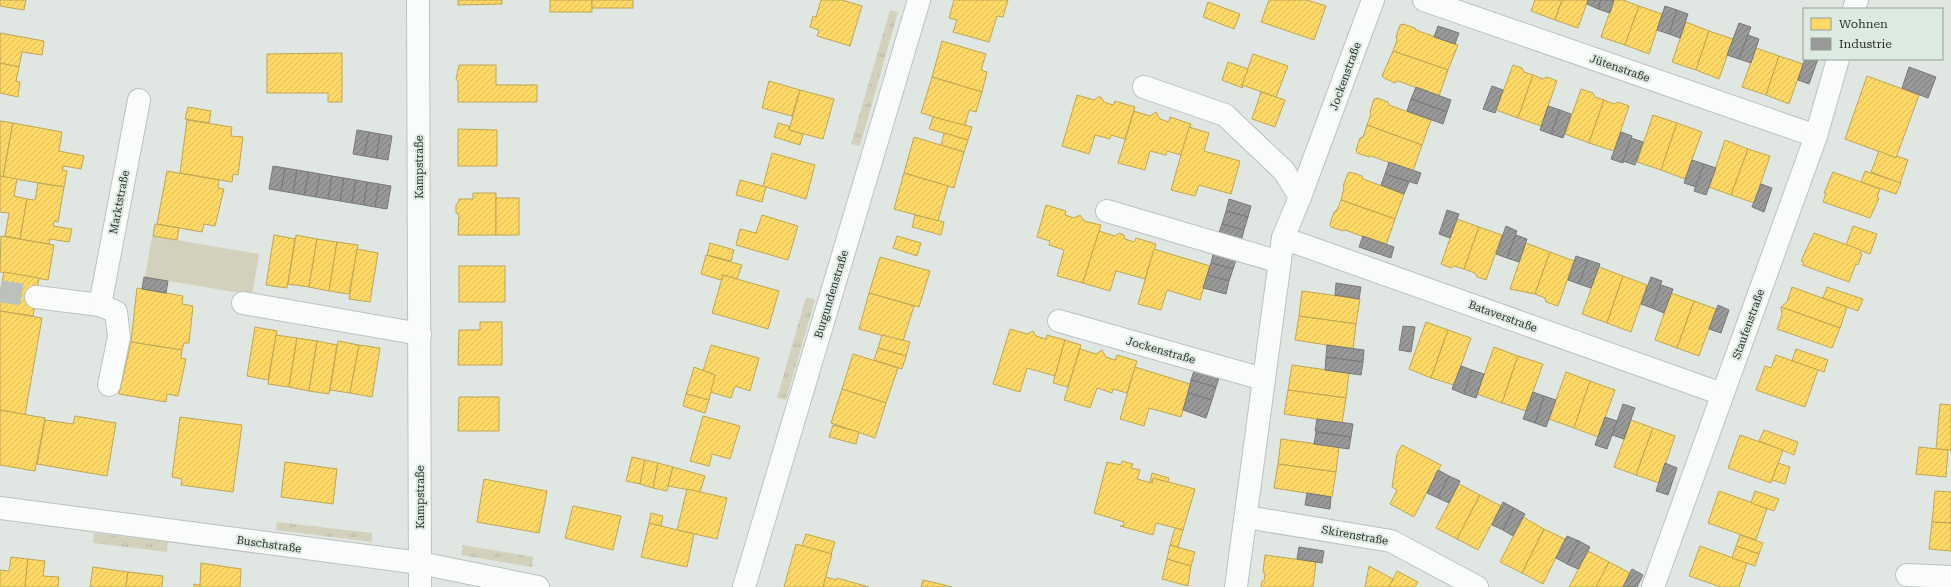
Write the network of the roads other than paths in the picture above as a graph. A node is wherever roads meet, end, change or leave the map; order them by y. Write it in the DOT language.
graph roads {
  1 [pos="418,0"];
  2 [pos="919,0"];
  3 [pos="1373,0"];
  4 [pos="1424,0"];
  5 [pos="1838,60"];
  6 [pos="1144,87"];
  7 [pos="139,100"];
  8 [pos="1816,136"];
  9 [pos="1300,197"];
  10 [pos="1107,211"];
  11 [pos="1283,238"];
  12 [pos="1280,262"];
  13 [pos="36,297"];
  14 [pos="242,303"];
  15 [pos="100,305"];
  16 [pos="1059,321"];
  17 [pos="420,334"];
  18 [pos="1263,379"];
  19 [pos="109,385"];
  20 [pos="1722,394"];
  21 [pos="0,508"];
  22 [pos="1246,517"];
  23 [pos="420,563"];
  24 [pos="1906,575"];
  25 [pos="1951,577"];
  26 [pos="420,587"];
  27 [pos="538,587"];
  28 [pos="744,587"];
  29 [pos="1236,587"];
  30 [pos="1477,587"];
  31 [pos="1653,587"];
  1 -- 17 [label="street, Kampstraße"];
  2 -- 28 [label="street, Burgundenstraße"];
  3 -- 9 [label="street, Jockenstraße"];
  4 -- 8 [label="street, Jütenstraße"];
  5 -- 8 [label="street, Staufenstraße"];
  6 -- 9 [label="street"];
  7 -- 15 [label="street, Marktstraße"];
  8 -- 20 [label="street, Staufenstraße"];
  9 -- 11 [label="street, Jockenstraße"];
  10 -- 12 [label="street"];
  11 -- 12 [label="street, Jockenstraße"];
  11 -- 20 [label="street, Bataverstraße"];
  12 -- 18 [label="street, Jockenstraße"];
  13 -- 15 [label="street"];
  14 -- 17 [label="street"];
  15 -- 19 [label="street"];
  16 -- 18 [label="street, Jockenstraße"];
  17 -- 23 [label="street, Kampstraße"];
  18 -- 22 [label="street, Jockenstraße"];
  20 -- 31 [label="street, Staufenstraße"];
  21 -- 23 [label="street, Buschstraße"];
  22 -- 29 [label="street, Jockenstraße"];
  22 -- 30 [label="street, Skirenstraße"];
  23 -- 26 [label="street, Kampstraße"];
  23 -- 27 [label="street, Buschstraße"];
  24 -- 25 [label="street"];
}
